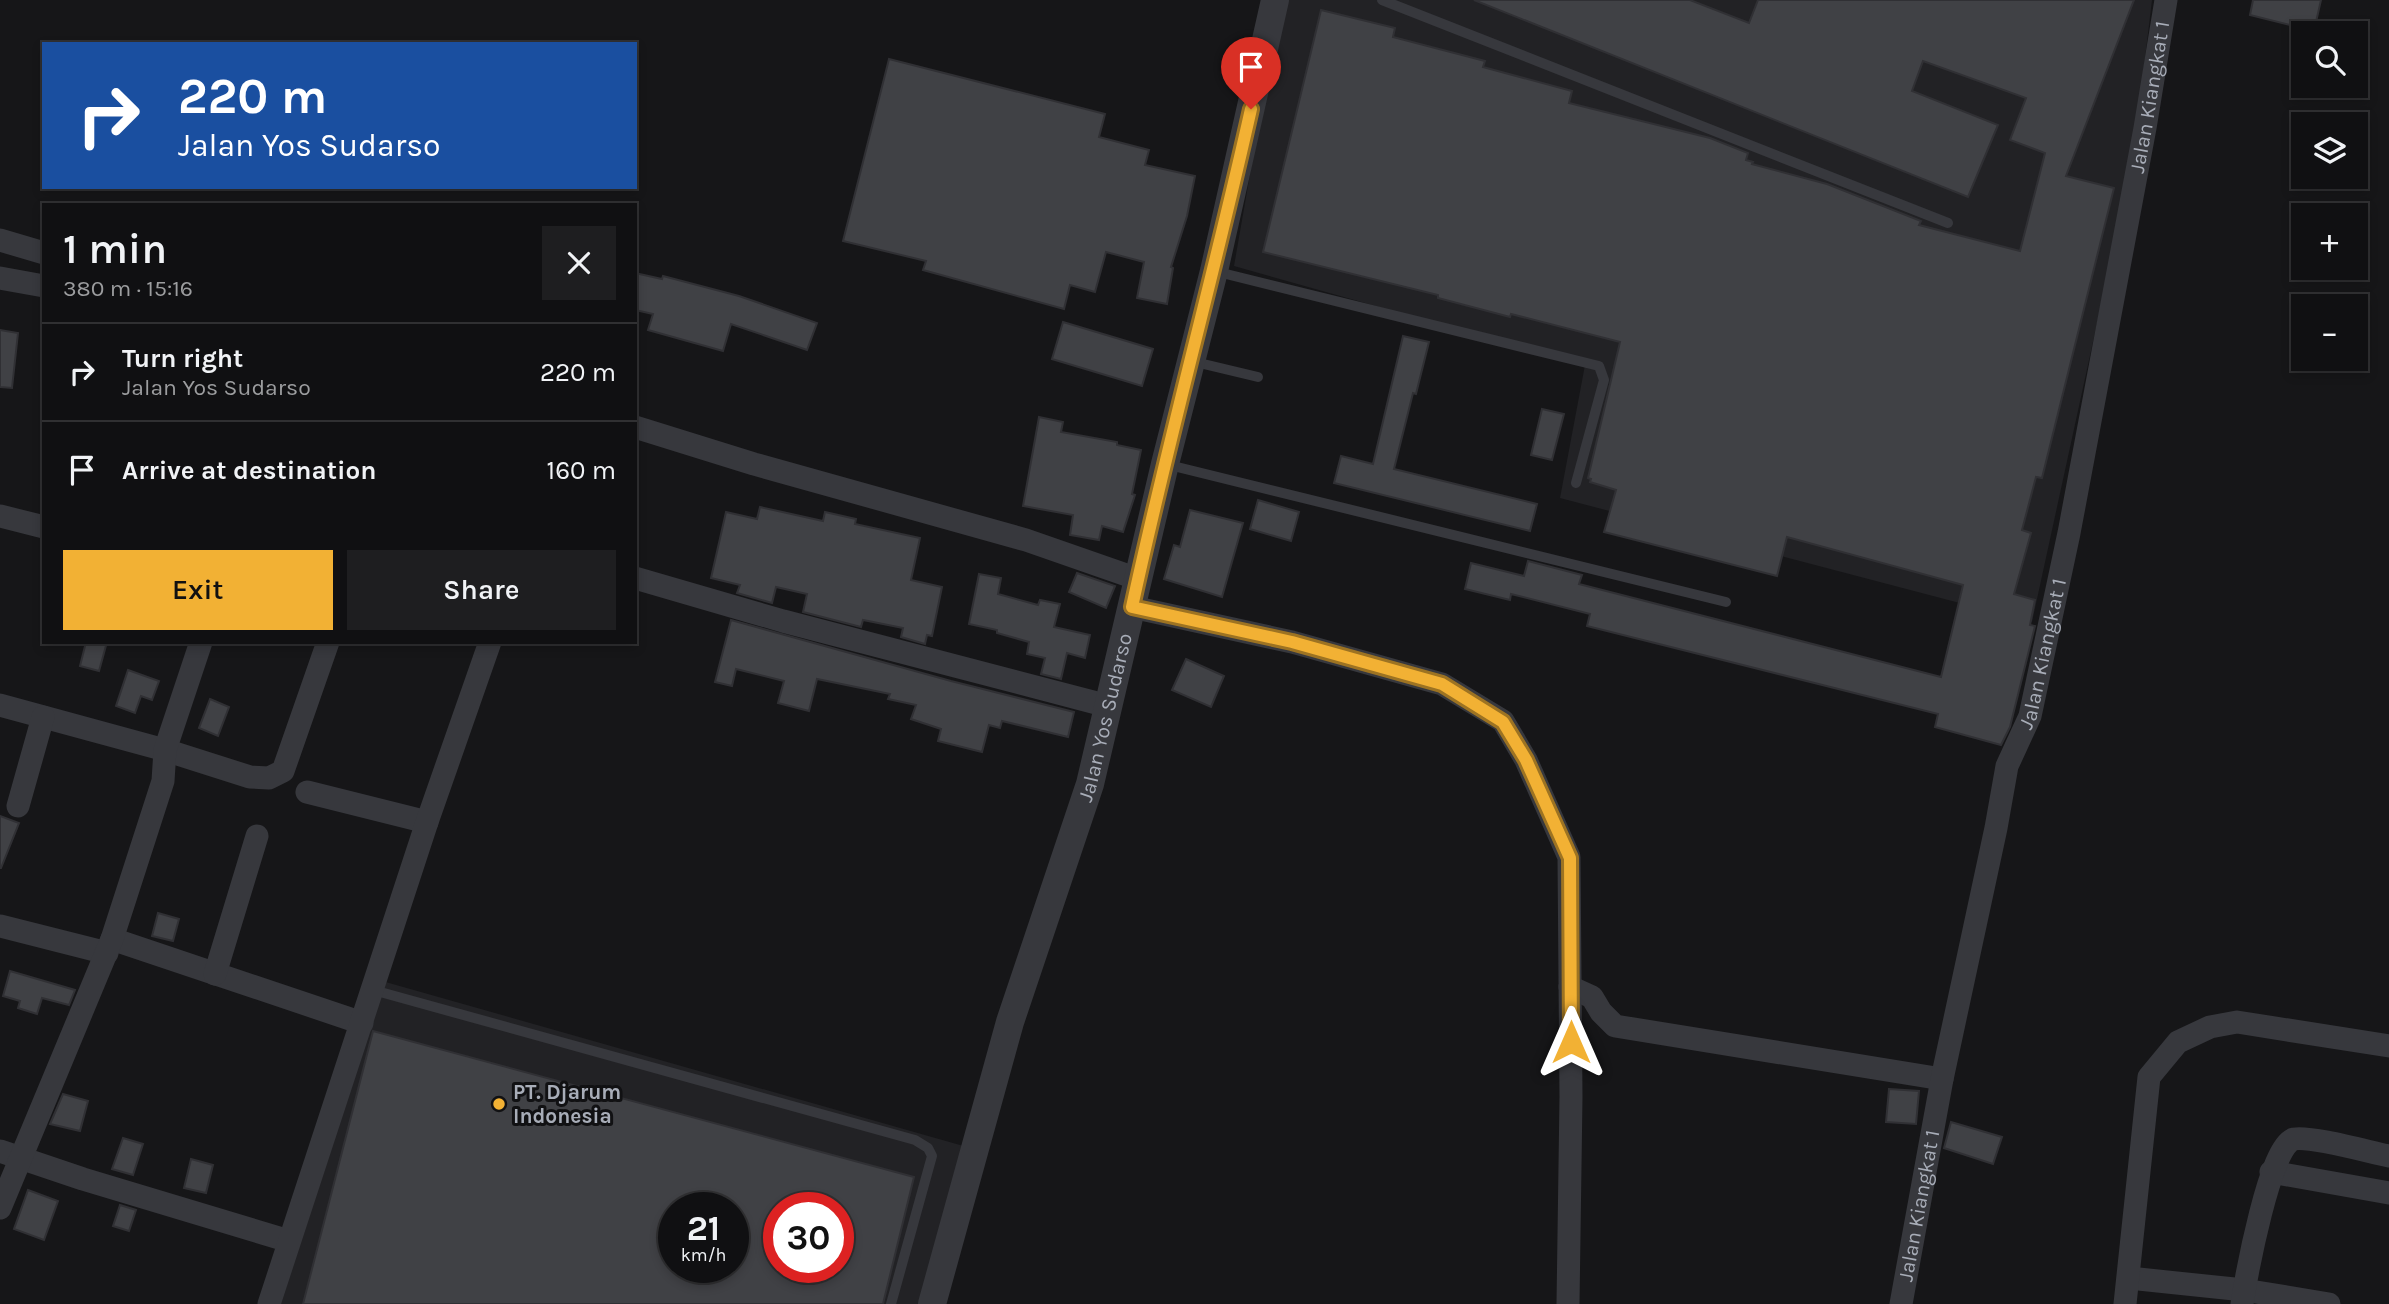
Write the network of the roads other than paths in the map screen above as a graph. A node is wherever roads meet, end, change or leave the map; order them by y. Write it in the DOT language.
graph roads {
  1 [pos="1275,0"];
  2 [pos="1382,0"];
  3 [pos="2166,0"];
  4 [pos="1948,223"];
  5 [pos="0,240"];
  6 [pos="42,252"];
  7 [pos="1214,271"];
  8 [pos="0,278"];
  9 [pos="42,286"];
  10 [pos="1191,361"];
  11 [pos="1258,377"];
  12 [pos="637,428"];
  13 [pos="1165,464"];
  14 [pos="1576,483"];
  15 [pos="0,517"];
  16 [pos="42,527"];
  17 [pos="637,579"];
  18 [pos="1138,579"];
  19 [pos="1726,602"];
  20 [pos="1132,607"];
  21 [pos="200,644"];
  22 [pos="327,644"];
  23 [pos="489,644"];
  24 [pos="0,705"];
  25 [pos="1108,706"];
  26 [pos="43,717"];
  27 [pos="164,750"];
  28 [pos="307,792"];
  29 [pos="18,806"];
  30 [pos="427,822"];
  31 [pos="257,836"];
  32 [pos="0,926"];
  33 [pos="110,946"];
  34 [pos="215,974"];
  35 [pos="1570,987"];
  36 [pos="373,990"];
  37 [pos="362,1023"];
  38 [pos="2389,1046"];
  39 [pos="1942,1079"];
  40 [pos="10,1153"];
  41 [pos="2389,1156"];
  42 [pos="2271,1172"];
  43 [pos="2389,1193"];
  44 [pos="0,1208"];
  45 [pos="289,1241"];
  46 [pos="2129,1278"];
  47 [pos="2243,1297"];
  48 [pos="269,1304"];
  49 [pos="891,1304"];
  50 [pos="932,1304"];
  51 [pos="1568,1304"];
  52 [pos="1901,1304"];
  53 [pos="2125,1304"];
  54 [pos="2329,1304"];
  1 -- 7 [label="street, Jalan Yos Sudarso"];
  2 -- 4 [label="lane"];
  3 -- 39 [label="street, Jalan Kiangkat 1"];
  5 -- 6 [label="street"];
  7 -- 10 [label="street, Jalan Yos Sudarso"];
  7 -- 14 [label="lane"];
  8 -- 9 [label="street"];
  10 -- 11 [label="lane"];
  10 -- 13 [label="street, Jalan Yos Sudarso"];
  12 -- 18 [label="street"];
  13 -- 18 [label="street, Jalan Yos Sudarso"];
  13 -- 19 [label="lane"];
  15 -- 16 [label="street"];
  17 -- 25 [label="street"];
  18 -- 20 [label="street, Jalan Yos Sudarso"];
  20 -- 25 [label="street, Jalan Yos Sudarso"];
  20 -- 35 [label="street"];
  21 -- 27 [label="street"];
  22 -- 27 [label="street"];
  23 -- 30 [label="street"];
  24 -- 26 [label="street"];
  25 -- 50 [label="street, Jalan Yos Sudarso"];
  26 -- 27 [label="street"];
  26 -- 29 [label="street"];
  27 -- 33 [label="street"];
  28 -- 30 [label="street"];
  30 -- 36 [label="street"];
  31 -- 34 [label="street"];
  32 -- 33 [label="street"];
  33 -- 34 [label="street"];
  33 -- 40 [label="street"];
  34 -- 37 [label="street"];
  35 -- 39 [label="street"];
  35 -- 51 [label="street"];
  36 -- 37 [label="street"];
  36 -- 49 [label="lane"];
  37 -- 45 [label="street"];
  38 -- 46 [label="street"];
  39 -- 52 [label="street, Jalan Kiangkat 1"];
  40 -- 44 [label="street"];
  40 -- 45 [label="street"];
  41 -- 42 [label="street"];
  42 -- 43 [label="street"];
  42 -- 47 [label="street"];
  45 -- 48 [label="street"];
  46 -- 47 [label="street"];
  46 -- 53 [label="street"];
  47 -- 54 [label="street"];
}
